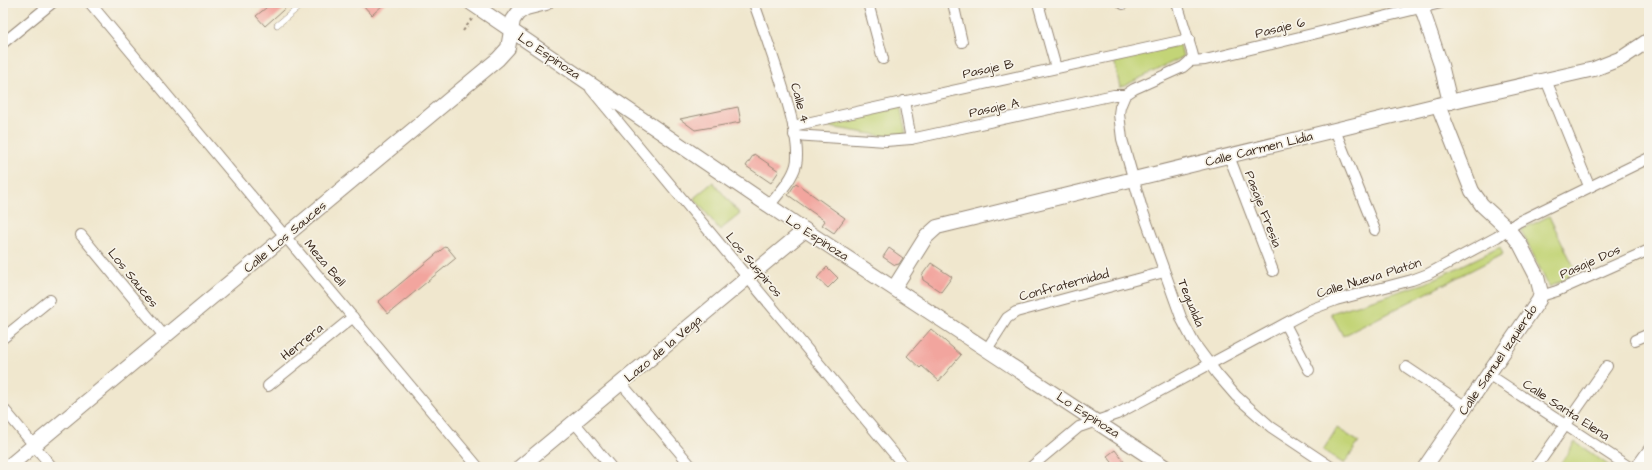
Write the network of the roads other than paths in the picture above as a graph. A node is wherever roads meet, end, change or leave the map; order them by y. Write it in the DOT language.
graph roads {
  1 [pos="52,3"];
  2 [pos="90,3"];
  3 [pos="304,3"];
  4 [pos="546,3"];
  5 [pos="754,3"];
  6 [pos="868,3"];
  7 [pos="952,3"];
  8 [pos="1038,3"];
  9 [pos="1177,3"];
  10 [pos="1441,3"];
  11 [pos="1421,5"];
  12 [pos="473,9"];
  13 [pos="277,25"];
  14 [pos="511,30"];
  15 [pos="1189,39"];
  16 [pos="1649,40"];
  17 [pos="962,42"];
  18 [pos="3,43"];
  19 [pos="883,59"];
  20 [pos="1190,61"];
  21 [pos="1056,68"];
  22 [pos="583,79"];
  23 [pos="1546,80"];
  24 [pos="1125,95"];
  25 [pos="904,101"];
  26 [pos="1444,104"];
  27 [pos="794,130"];
  28 [pos="1335,130"];
  29 [pos="911,139"];
  30 [pos="1229,156"];
  31 [pos="1649,158"];
  32 [pos="1132,179"];
  33 [pos="1589,186"];
  34 [pos="769,206"];
  35 [pos="1508,229"];
  36 [pos="805,230"];
  37 [pos="1375,230"];
  38 [pos="81,235"];
  39 [pos="286,237"];
  40 [pos="1649,250"];
  41 [pos="1273,271"];
  42 [pos="1164,272"];
  43 [pos="748,277"];
  44 [pos="894,288"];
  45 [pos="1541,296"];
  46 [pos="50,300"];
  47 [pos="353,317"];
  48 [pos="1285,324"];
  49 [pos="1649,334"];
  50 [pos="165,337"];
  51 [pos="3,338"];
  52 [pos="1635,340"];
  53 [pos="987,349"];
  54 [pos="1210,364"];
  55 [pos="1607,366"];
  56 [pos="1406,367"];
  57 [pos="1309,370"];
  58 [pos="1488,374"];
  59 [pos="621,383"];
  60 [pos="268,386"];
  61 [pos="1466,407"];
  62 [pos="3,408"];
  63 [pos="1096,421"];
  64 [pos="574,422"];
  65 [pos="1565,425"];
  66 [pos="34,445"];
  67 [pos="1649,449"];
  68 [pos="8,467"];
  69 [pos="52,467"];
  70 [pos="478,467"];
  71 [pos="520,467"];
  72 [pos="611,467"];
  73 [pos="692,467"];
  74 [pos="905,467"];
  75 [pos="1031,467"];
  76 [pos="1166,467"];
  77 [pos="1331,467"];
  78 [pos="1425,467"];
  79 [pos="1536,467"];
  80 [pos="1629,467"];
  81 [pos="1636,467"];
  1 -- 18 [label="street"];
  2 -- 39 [label="street, Meza Bell"];
  3 -- 13 [label="lane"];
  4 -- 14 [label="street, Calle Los Sauces"];
  5 -- 27 [label="street, Calle 4"];
  6 -- 19 [label="street"];
  7 -- 17 [label="street"];
  8 -- 21 [label="street"];
  9 -- 15 [label="street"];
  10 -- 11 [label="street, Pasaje 6"];
  11 -- 20 [label="street, Pasaje 6"];
  11 -- 26 [label="street"];
  12 -- 14 [label="street, Lo Espinoza"];
  14 -- 22 [label="street, Lo Espinoza"];
  14 -- 39 [label="street, Calle Los Sauces"];
  15 -- 20 [label="street"];
  15 -- 21 [label="street, Pasaje B"];
  16 -- 23 [label="street, Calle Carmen Lidia"];
  20 -- 24 [label="street, Pasaje A"];
  21 -- 25 [label="street, Pasaje B"];
  22 -- 34 [label="street, Lo Espinoza"];
  22 -- 43 [label="street, Los Suspiros"];
  23 -- 26 [label="street, Calle Carmen Lidia"];
  23 -- 33 [label="street"];
  24 -- 29 [label="street, Pasaje A"];
  24 -- 32 [label="street, Tegualda"];
  25 -- 27 [label="street, Pasaje B"];
  25 -- 29 [label="street"];
  26 -- 28 [label="street, Calle Carmen Lidia"];
  26 -- 35 [label="street, Calle Samuel Izquierdo"];
  27 -- 29 [label="street, Pasaje A"];
  27 -- 34 [label="street, Calle 4"];
  28 -- 30 [label="street, Calle Carmen Lidia"];
  28 -- 37 [label="street"];
  30 -- 32 [label="street, Calle Carmen Lidia"];
  30 -- 41 [label="street, Pasaje Fresia"];
  31 -- 33 [label="street, Calle Nueva Platón"];
  32 -- 42 [label="street, Tegualda"];
  32 -- 44 [label="street, Calle Carmen Lidia"];
  33 -- 35 [label="street, Calle Nueva Platón"];
  34 -- 36 [label="street, Lo Espinoza"];
  35 -- 45 [label="street, Calle Samuel Izquierdo"];
  35 -- 48 [label="street, Calle Nueva Platón"];
  36 -- 43 [label="street, Lazo de la Vega"];
  36 -- 44 [label="street, Lo Espinoza"];
  38 -- 50 [label="street, Los Sauces"];
  39 -- 47 [label="street, Meza Bell"];
  39 -- 50 [label="street, Calle Los Sauces"];
  40 -- 45 [label="street, Pasaje Dos"];
  42 -- 53 [label="street, Confraternidad"];
  42 -- 54 [label="street, Tegualda"];
  43 -- 59 [label="street, Lazo de la Vega"];
  43 -- 74 [label="street, Los Suspiros"];
  44 -- 53 [label="street, Lo Espinoza"];
  45 -- 58 [label="street, Calle Samuel Izquierdo"];
  46 -- 51 [label="street"];
  47 -- 60 [label="street, Herrera"];
  47 -- 70 [label="street, Meza Bell"];
  48 -- 54 [label="street, Calle Nueva Platón"];
  48 -- 57 [label="street"];
  49 -- 52 [label="street"];
  50 -- 66 [label="street, Calle Los Sauces"];
  53 -- 63 [label="street, Lo Espinoza"];
  54 -- 63 [label="street, Calle Nueva Platón"];
  54 -- 77 [label="street, Tegualda"];
  55 -- 65 [label="street"];
  56 -- 61 [label="street"];
  58 -- 61 [label="street, Calle Samuel Izquierdo"];
  58 -- 65 [label="street, Calle Santa Elena"];
  59 -- 64 [label="street, Lazo de la Vega"];
  59 -- 73 [label="street"];
  61 -- 78 [label="street, Calle Samuel Izquierdo"];
  62 -- 66 [label="street"];
  63 -- 75 [label="street, Calle Nueva Platón"];
  63 -- 76 [label="street, Lo Espinoza"];
  64 -- 71 [label="street, Lazo de la Vega"];
  64 -- 72 [label="street"];
  65 -- 79 [label="street"];
  65 -- 80 [label="street, Calle Santa Elena"];
  66 -- 68 [label="street, Calle Los Sauces"];
  66 -- 69 [label="street"];
  67 -- 81 [label="street"];
}
